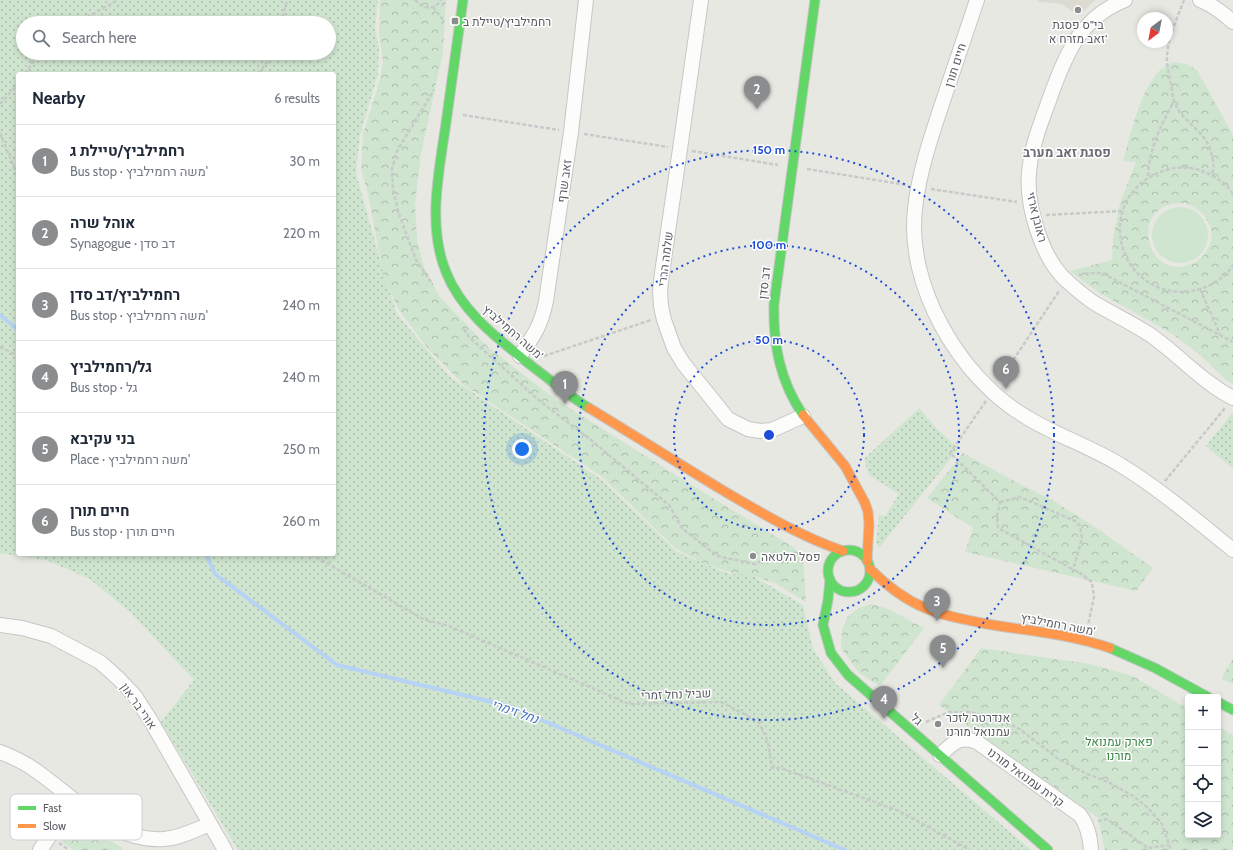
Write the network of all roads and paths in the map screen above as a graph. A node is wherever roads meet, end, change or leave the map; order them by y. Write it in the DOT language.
graph roads {
  1 [pos="118,0"];
  2 [pos="287,0"];
  3 [pos="415,0"];
  4 [pos="441,0"];
  5 [pos="463,0"];
  6 [pos="586,0"];
  7 [pos="700,0"];
  8 [pos="815,0"];
  9 [pos="977,0"];
  10 [pos="1125,0"];
  11 [pos="1184,0"];
  12 [pos="1200,0"];
  13 [pos="433,8"];
  14 [pos="89,16"];
  15 [pos="283,16"];
  16 [pos="461,19"];
  17 [pos="1233,22"];
  18 [pos="34,60"];
  19 [pos="269,60"];
  20 [pos="26,72"];
  21 [pos="260,72"];
  22 [pos="435,83"];
  23 [pos="16,86"];
  24 [pos="1174,101"];
  25 [pos="0,104"];
  26 [pos="448,113"];
  27 [pos="571,132"];
  28 [pos="0,133"];
  29 [pos="680,149"];
  30 [pos="792,167"];
  31 [pos="16,172"];
  32 [pos="1212,174"];
  33 [pos="1148,176"];
  34 [pos="918,187"];
  35 [pos="1233,194"];
  36 [pos="1033,210"];
  37 [pos="1122,211"];
  38 [pos="1233,265"];
  39 [pos="1232,271"];
  40 [pos="1066,280"];
  41 [pos="434,285"];
  42 [pos="1200,289"];
  43 [pos="663,316"];
  44 [pos="460,323"];
  45 [pos="1220,335"];
  46 [pos="1233,342"];
  47 [pos="0,348"];
  48 [pos="16,355"];
  49 [pos="524,359"];
  50 [pos="992,391"];
  51 [pos="1230,401"];
  52 [pos="803,416"];
  53 [pos="1157,490"];
  54 [pos="863,498"];
  55 [pos="1000,502"];
  56 [pos="860,522"];
  57 [pos="791,530"];
  58 [pos="849,548"];
  59 [pos="1233,550"];
  60 [pos="778,554"];
  61 [pos="314,556"];
  62 [pos="868,565"];
  63 [pos="829,566"];
  64 [pos="1073,570"];
  65 [pos="830,579"];
  66 [pos="867,588"];
  67 [pos="897,593"];
  68 [pos="844,600"];
  69 [pos="836,608"];
  70 [pos="0,625"];
  71 [pos="823,625"];
  72 [pos="1086,640"];
  73 [pos="1202,694"];
  74 [pos="1221,704"];
  75 [pos="1233,710"];
  76 [pos="909,728"];
  77 [pos="0,752"];
  78 [pos="940,755"];
  79 [pos="66,794"];
  80 [pos="1086,823"];
  81 [pos="210,824"];
  82 [pos="142,837"];
  83 [pos="47,840"];
  84 [pos="1169,845"];
  85 [pos="40,850"];
  86 [pos="225,850"];
  87 [pos="970,850"];
  88 [pos="1048,850"];
  89 [pos="1091,850"];
  90 [pos="1171,850"];
  1 -- 14 [label="path"];
  2 -- 15 [label="path"];
  3 -- 13 [label="path"];
  4 -- 13 [label="path"];
  5 -- 16 [label="street, משה רחמילביץ'"];
  6 -- 27 [label="street, זאב שרף"];
  7 -- 29 [label="street, שלמה הררי"];
  8 -- 30 [label="street, דב סדן"];
  9 -- 34 [label="street, חיים תורן"];
  10 -- 36 [label="street, ראובן ארזי"];
  11 -- 24 [label="path"];
  12 -- 17 [label="street"];
  13 -- 16 [label="path"];
  16 -- 26 [label="street, משה רחמילביץ'"];
  18 -- 20 [label="path"];
  19 -- 21 [label="path"];
  22 -- 41 [label="path"];
  23 -- 25 [label="path"];
  24 -- 32 [label="path"];
  24 -- 33 [label="path"];
  26 -- 27 [label="path"];
  26 -- 49 [label="street, משה רחמילביץ'"];
  27 -- 29 [label="path"];
  27 -- 49 [label="street, זאב שרף"];
  28 -- 31 [label="path"];
  29 -- 30 [label="path"];
  29 -- 43 [label="street, שלמה הררי"];
  30 -- 34 [label="path"];
  30 -- 52 [label="street, דב סדן"];
  32 -- 33 [label="path"];
  32 -- 35 [label="path"];
  33 -- 37 [label="path"];
  34 -- 36 [label="path"];
  34 -- 50 [label="street, חיים תורן"];
  36 -- 37 [label="path"];
  36 -- 40 [label="street, ראובן ארזי"];
  37 -- 42 [label="path"];
  38 -- 39 [label="path"];
  39 -- 42 [label="path"];
  40 -- 45 [label="path"];
  40 -- 50 [label="path"];
  40 -- 51 [label="street, ראובן ארזי"];
  42 -- 45 [label="path"];
  43 -- 49 [label="path"];
  43 -- 52 [label="street, שלמה הררי"];
  44 -- 60 [label="path"];
  45 -- 46 [label="path"];
  47 -- 48 [label="path"];
  49 -- 57 [label="street, משה רחמילביץ'"];
  50 -- 53 [label="street, חיים תורן"];
  50 -- 55 [label="path"];
  51 -- 53 [label="path"];
  52 -- 54 [label="street, דב סדן"];
  53 -- 59 [label="street, חיים תורן"];
  54 -- 56 [label="street"];
  54 -- 62 [label="street, דב סדן"];
  55 -- 64 [label="path"];
  55 -- 64 [label="path"];
  57 -- 58 [label="street, משה רחמילביץ'"];
  57 -- 63 [label="street, משה רחמילביץ'"];
  58 -- 62 [label="street"];
  58 -- 63 [label="street"];
  61 -- 87 [label="path, שביל נחל זמרי"];
  62 -- 66 [label="street"];
  62 -- 67 [label="street, משה רחמילביץ'"];
  63 -- 65 [label="street"];
  64 -- 72 [label="path"];
  65 -- 66 [label="street"];
  65 -- 71 [label="street, גל"];
  66 -- 67 [label="street, משה רחמילביץ'"];
  66 -- 68 [label="street"];
  67 -- 72 [label="street, משה רחמילביץ'"];
  69 -- 71 [label="street"];
  70 -- 81 [label="street, אורי בר און"];
  71 -- 76 [label="street, גל"];
  72 -- 73 [label="street, משה רחמילביץ'"];
  74 -- 75 [label="street"];
  76 -- 78 [label="street, גל"];
  76 -- 84 [label="path"];
  77 -- 79 [label="street"];
  78 -- 80 [label="street, קרית עמנואל מורנו"];
  78 -- 88 [label="street, גל"];
  80 -- 84 [label="path"];
  80 -- 89 [label="street"];
  81 -- 82 [label="street"];
  81 -- 86 [label="street, אורי בר און"];
  83 -- 85 [label="street"];
  84 -- 90 [label="path"];
}
